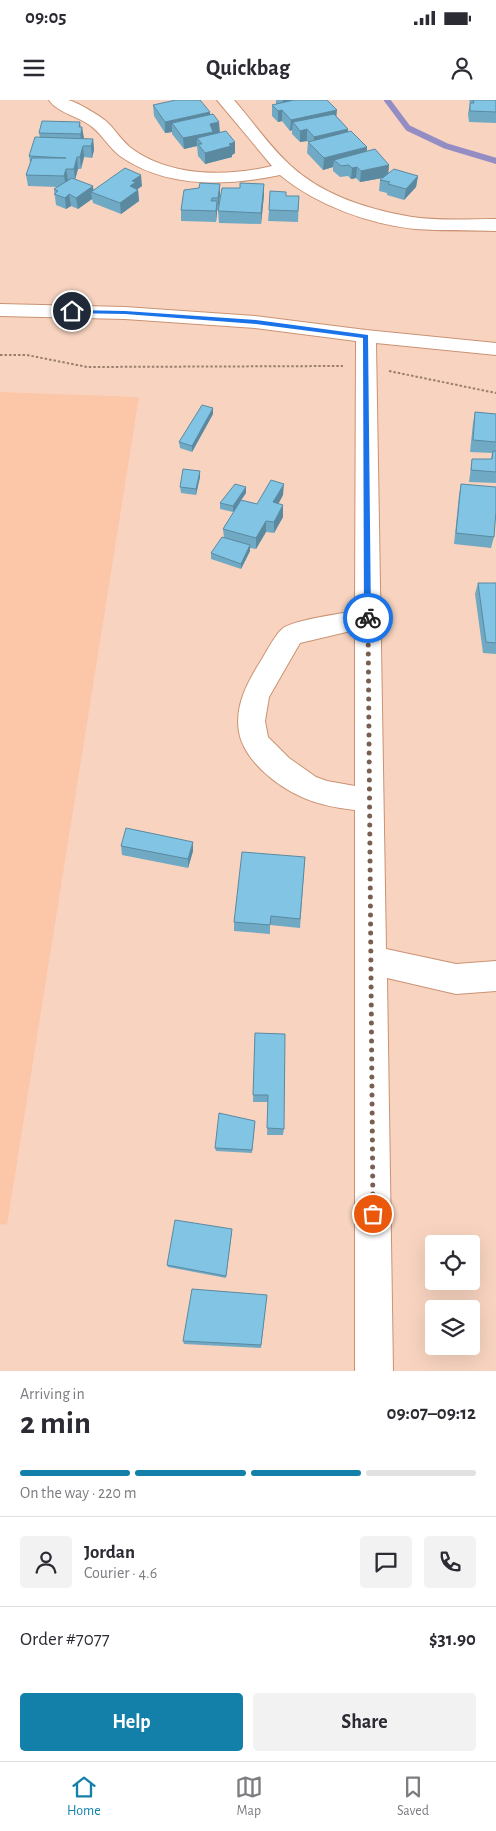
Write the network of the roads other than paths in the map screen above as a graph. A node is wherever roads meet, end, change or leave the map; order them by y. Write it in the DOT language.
graph roads {
  1 [pos="57,100"];
  2 [pos="225,100"];
  3 [pos="284,168"];
  4 [pos="496,225"];
  5 [pos="0,310"];
  6 [pos="366,336"];
  7 [pos="496,349"];
  8 [pos="368,618"];
  9 [pos="370,800"];
  10 [pos="371,960"];
  11 [pos="496,976"];
  12 [pos="374,1371"];
  1 -- 3 [label="street"];
  2 -- 3 [label="street"];
  3 -- 4 [label="street"];
  5 -- 6 [label="street"];
  6 -- 7 [label="street"];
  6 -- 8 [label="street"];
  8 -- 9 [label="street"];
  8 -- 9 [label="street"];
  9 -- 10 [label="street"];
  10 -- 11 [label="street"];
  10 -- 12 [label="street"];
}
